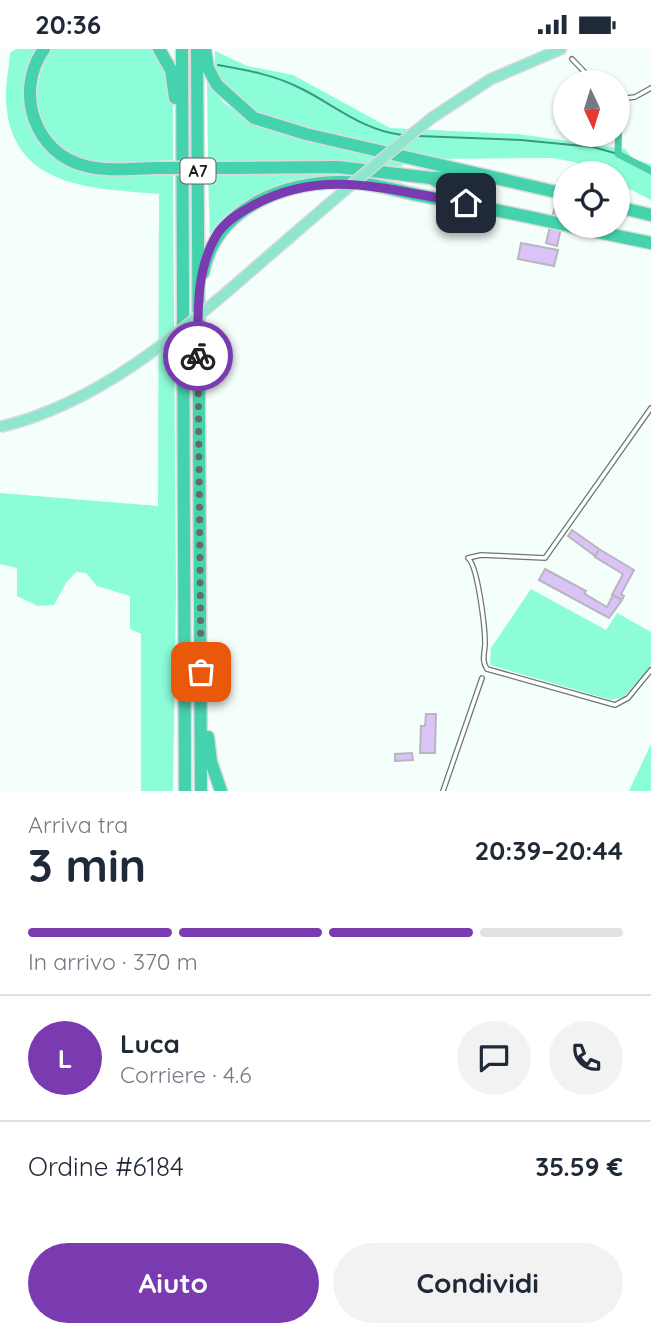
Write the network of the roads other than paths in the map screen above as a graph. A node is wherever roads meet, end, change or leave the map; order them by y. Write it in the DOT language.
graph roads {
  1 [pos="44,49"];
  2 [pos="159,49"];
  3 [pos="182,49"];
  4 [pos="198,49"];
  5 [pos="205,49"];
  6 [pos="557,50"];
  7 [pos="572,59"];
  8 [pos="583,70"];
  9 [pos="651,88"];
  10 [pos="630,98"];
  11 [pos="488,175"];
  12 [pos="431,178"];
  13 [pos="553,191"];
  14 [pos="183,198"];
  15 [pos="487,206"];
  16 [pos="630,210"];
  17 [pos="651,215"];
  18 [pos="553,222"];
  19 [pos="628,238"];
  20 [pos="651,243"];
  21 [pos="199,293"];
  22 [pos="651,408"];
  23 [pos="0,427"];
  24 [pos="651,670"];
  25 [pos="482,678"];
  26 [pos="202,695"];
  27 [pos="208,740"];
  28 [pos="182,791"];
  29 [pos="201,791"];
  30 [pos="210,791"];
  31 [pos="221,791"];
  32 [pos="443,791"];
  1 -- 12 [label="highway, bridge"];
  2 -- 14 [label="highway"];
  3 -- 14 [label="highway, A7"];
  4 -- 21 [label="highway, A7"];
  5 -- 11 [label="highway"];
  6 -- 23 [label="main road, bridge"];
  7 -- 8 [label="lane"];
  9 -- 10 [label="lane"];
  11 -- 12 [label="highway"];
  11 -- 13 [label="highway"];
  12 -- 15 [label="highway"];
  14 -- 28 [label="highway, A7"];
  15 -- 18 [label="highway"];
  15 -- 21 [label="highway"];
  16 -- 17 [label="highway"];
  19 -- 20 [label="highway"];
  21 -- 26 [label="highway, A7"];
  22 -- 24 [label="lane"];
  25 -- 32 [label="lane"];
  26 -- 27 [label="highway"];
  26 -- 29 [label="highway, A7"];
  27 -- 30 [label="highway"];
  27 -- 31 [label="highway"];
}
